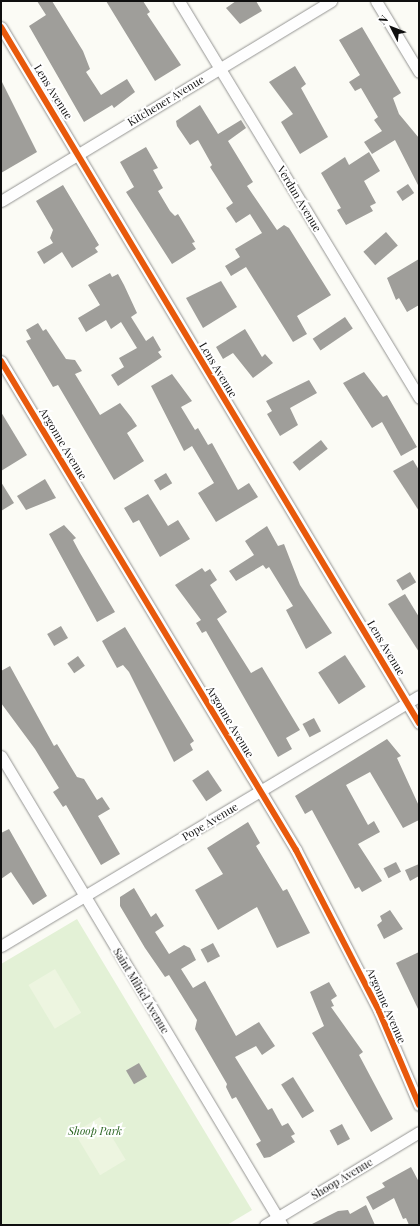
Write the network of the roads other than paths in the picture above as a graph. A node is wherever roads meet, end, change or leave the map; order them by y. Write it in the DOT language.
graph roads {
  1 [pos="179,1"];
  2 [pos="331,1"];
  3 [pos="376,1"];
  4 [pos="1,27"];
  5 [pos="219,69"];
  6 [pos="419,72"];
  7 [pos="79,154"];
  8 [pos="1,201"];
  9 [pos="1,360"];
  10 [pos="419,398"];
  11 [pos="419,696"];
  12 [pos="407,702"];
  13 [pos="419,723"];
  14 [pos="1,756"];
  15 [pos="260,791"];
  16 [pos="85,896"];
  17 [pos="1,946"];
  18 [pos="419,1105"];
  19 [pos="419,1132"];
  20 [pos="280,1221"];
  21 [pos="265,1225"];
  1 -- 5 [label="street, Verdun Avenue"];
  2 -- 5 [label="street, Kitchener Avenue"];
  3 -- 6 [label="street"];
  4 -- 7 [label="street, Lens Avenue"];
  5 -- 7 [label="street, Kitchener Avenue"];
  5 -- 10 [label="street, Verdun Avenue"];
  7 -- 8 [label="street, Kitchener Avenue"];
  7 -- 12 [label="street, Lens Avenue"];
  9 -- 15 [label="street, Argonne Avenue"];
  11 -- 12 [label="street, Pope Avenue"];
  12 -- 13 [label="street, Lens Avenue"];
  12 -- 15 [label="street, Pope Avenue"];
  14 -- 16 [label="street, Saint Mihiel Avenue"];
  15 -- 16 [label="street, Pope Avenue"];
  15 -- 18 [label="street, Argonne Avenue"];
  16 -- 17 [label="street, Pope Avenue"];
  16 -- 20 [label="street, Saint Mihiel Avenue"];
  19 -- 20 [label="street, Shoop Avenue"];
  20 -- 21 [label="street, Shoop Avenue"];
}
